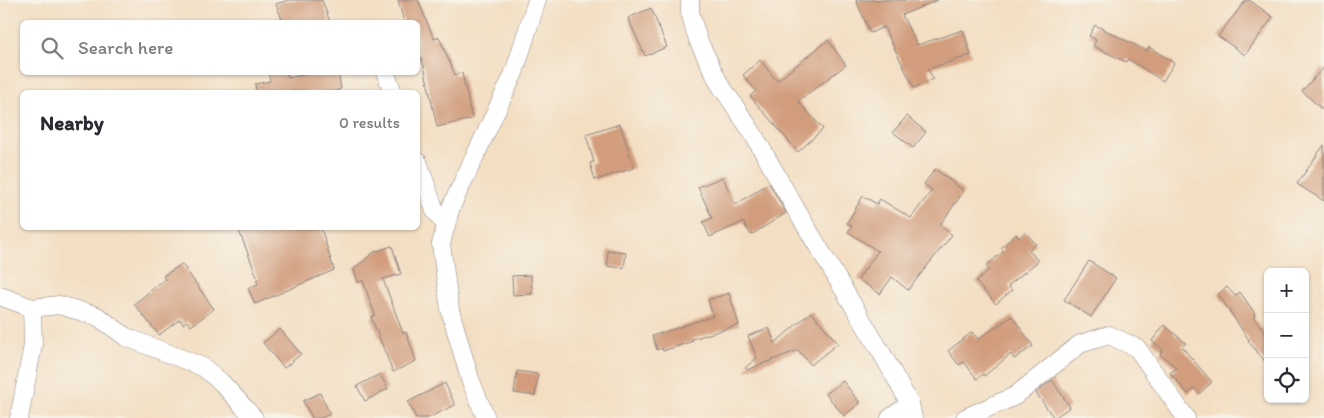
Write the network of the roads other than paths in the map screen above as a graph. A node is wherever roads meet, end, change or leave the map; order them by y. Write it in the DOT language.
graph roads {
  1 [pos="537,0"];
  2 [pos="690,0"];
  3 [pos="387,75"];
  4 [pos="392,90"];
  5 [pos="420,168"];
  6 [pos="446,225"];
  7 [pos="0,296"];
  8 [pos="32,308"];
  9 [pos="911,411"];
  10 [pos="19,418"];
  11 [pos="254,418"];
  12 [pos="486,418"];
  13 [pos="890,418"];
  14 [pos="965,418"];
  15 [pos="1186,418"];
  1 -- 6 [label="street"];
  2 -- 9 [label="street"];
  3 -- 4 [label="street"];
  5 -- 6 [label="street"];
  6 -- 12 [label="street"];
  7 -- 8 [label="street"];
  8 -- 10 [label="street"];
  8 -- 11 [label="street"];
  9 -- 13 [label="street"];
  14 -- 15 [label="street"];
}
